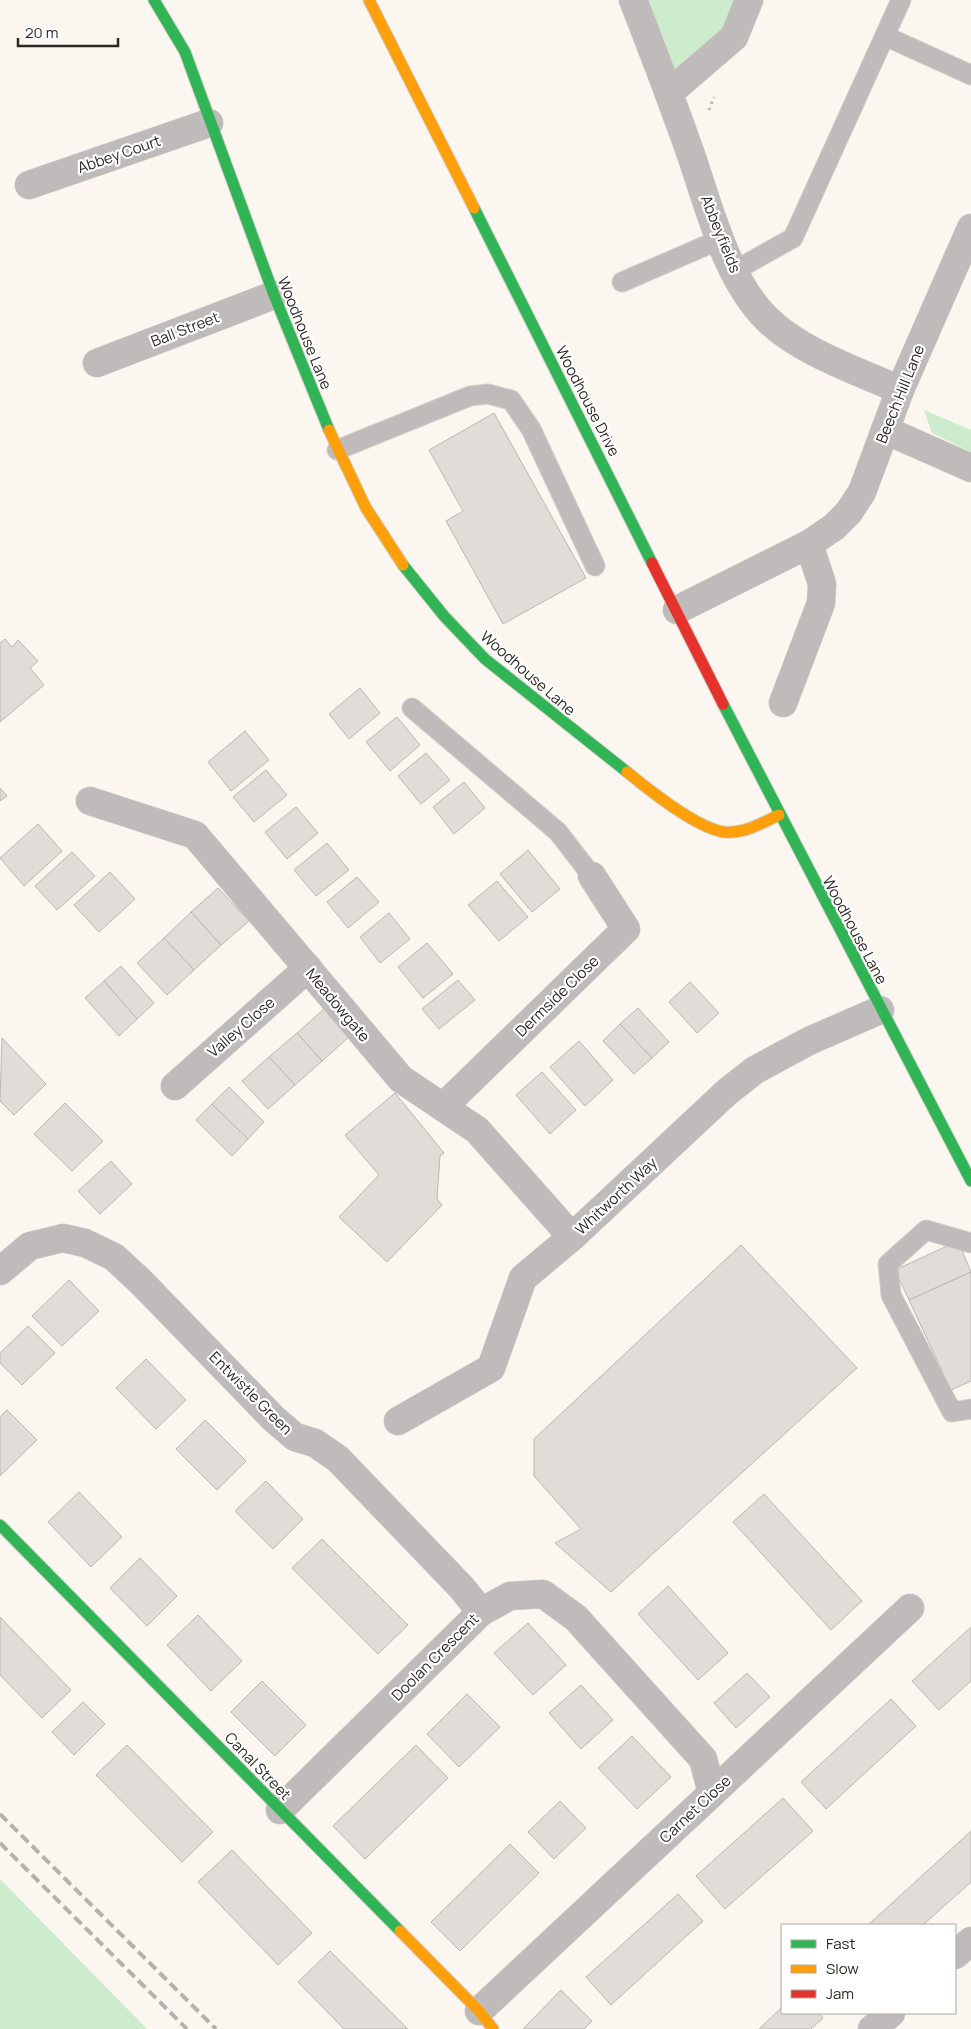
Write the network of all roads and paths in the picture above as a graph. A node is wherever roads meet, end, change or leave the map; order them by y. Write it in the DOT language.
graph roads {
  1 [pos="154,0"];
  2 [pos="369,0"];
  3 [pos="633,0"];
  4 [pos="749,0"];
  5 [pos="901,0"];
  6 [pos="885,36"];
  7 [pos="971,75"];
  8 [pos="669,93"];
  9 [pos="209,123"];
  10 [pos="29,185"];
  11 [pos="971,228"];
  12 [pos="721,239"];
  13 [pos="734,271"];
  14 [pos="622,282"];
  15 [pos="274,295"];
  16 [pos="97,363"];
  17 [pos="900,390"];
  18 [pos="885,430"];
  19 [pos="337,450"];
  20 [pos="971,468"];
  21 [pos="809,544"];
  22 [pos="595,566"];
  23 [pos="677,610"];
  24 [pos="783,703"];
  25 [pos="412,708"];
  26 [pos="90,801"];
  27 [pos="778,815"];
  28 [pos="592,876"];
  29 [pos="308,968"];
  30 [pos="880,1010"];
  31 [pos="174,1086"];
  32 [pos="443,1107"];
  33 [pos="971,1181"];
  34 [pos="572,1237"];
  35 [pos="971,1244"];
  36 [pos="0,1270"];
  37 [pos="971,1409"];
  38 [pos="398,1421"];
  39 [pos="0,1525"];
  40 [pos="910,1608"];
  41 [pos="481,1612"];
  42 [pos="712,1793"];
  43 [pos="280,1810"];
  44 [pos="971,1941"];
  45 [pos="956,1955"];
  46 [pos="890,2014"];
  47 [pos="486,2020"];
  48 [pos="872,2029"];
  1 -- 9 [label="street, Woodhouse Lane"];
  2 -- 23 [label="street, Woodhouse Drive"];
  3 -- 8 [label="street, Abbeyfields"];
  4 -- 8 [label="street"];
  5 -- 6 [label="lane"];
  6 -- 7 [label="lane"];
  6 -- 13 [label="lane"];
  8 -- 12 [label="street, Abbeyfields"];
  9 -- 10 [label="street, Abbey Court"];
  9 -- 15 [label="street, Woodhouse Lane"];
  11 -- 17 [label="street, Beech Hill Lane"];
  12 -- 13 [label="street, Abbeyfields"];
  12 -- 14 [label="lane"];
  13 -- 17 [label="street, Abbeyfields"];
  15 -- 16 [label="street, Ball Street"];
  15 -- 19 [label="street, Woodhouse Lane"];
  17 -- 18 [label="street, Beech Hill Lane"];
  18 -- 20 [label="street"];
  18 -- 21 [label="street, Beech Hill Lane"];
  19 -- 22 [label="lane"];
  19 -- 27 [label="street, Woodhouse Lane"];
  21 -- 23 [label="street, Beech Hill Lane"];
  21 -- 24 [label="street"];
  23 -- 27 [label="street, Woodhouse Drive"];
  25 -- 28 [label="lane"];
  26 -- 29 [label="street, Meadowgate"];
  27 -- 30 [label="street, Woodhouse Lane"];
  28 -- 32 [label="street, Dermside Close"];
  29 -- 31 [label="street, Valley Close"];
  29 -- 32 [label="street, Meadowgate"];
  30 -- 33 [label="street, Woodhouse Lane"];
  30 -- 34 [label="street, Whitworth Way"];
  32 -- 34 [label="street, Meadowgate"];
  34 -- 38 [label="street, Whitworth Way"];
  35 -- 37 [label="lane"];
  36 -- 41 [label="street, Entwistle Green"];
  39 -- 43 [label="street, Canal Street"];
  40 -- 42 [label="street, Carnet Close"];
  41 -- 42 [label="street, Doolan Crescent"];
  41 -- 43 [label="street, Doolan Crescent"];
  42 -- 47 [label="street, Carnet Close"];
  43 -- 47 [label="street, Canal Street"];
  44 -- 45 [label="street"];
  46 -- 48 [label="street"];
}
